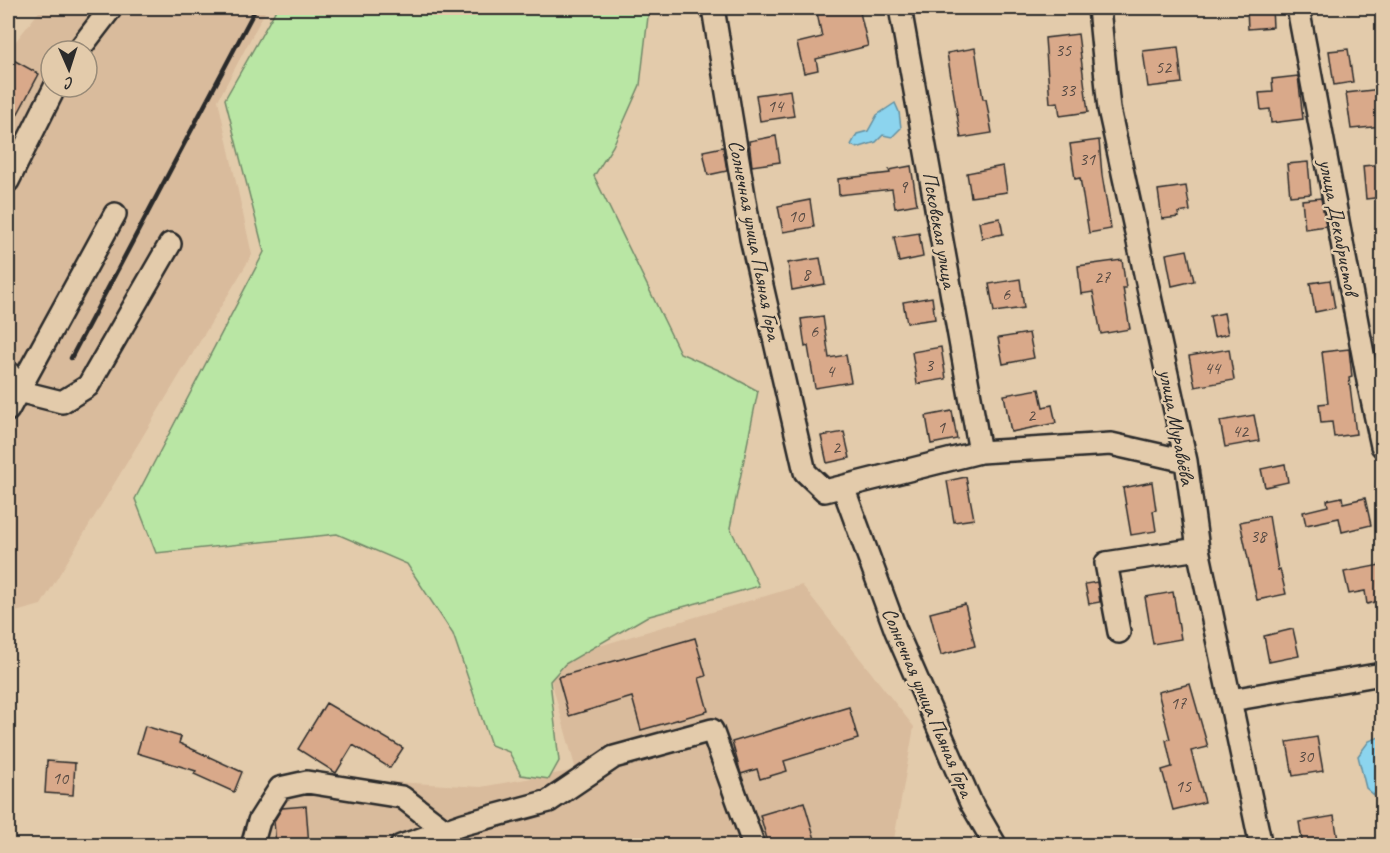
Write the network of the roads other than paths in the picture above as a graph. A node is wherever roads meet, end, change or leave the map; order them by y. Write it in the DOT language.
graph roads {
  1 [pos="111,8"];
  2 [pos="712,8"];
  3 [pos="900,8"];
  4 [pos="1099,8"];
  5 [pos="1298,8"];
  6 [pos="87,39"];
  7 [pos="49,99"];
  8 [pos="8,181"];
  9 [pos="115,214"];
  10 [pos="170,244"];
  11 [pos="8,372"];
  12 [pos="18,391"];
  13 [pos="8,410"];
  14 [pos="1383,446"];
  15 [pos="980,452"];
  16 [pos="1186,461"];
  17 [pos="843,487"];
  18 [pos="1198,549"];
  19 [pos="1119,632"];
  20 [pos="1383,674"];
  21 [pos="1231,700"];
  22 [pos="445,830"];
  23 [pos="252,846"];
  24 [pos="401,846"];
  25 [pos="754,846"];
  26 [pos="996,846"];
  27 [pos="1261,846"];
  1 -- 6 [label="street"];
  2 -- 17 [label="street, Солнечная улица Пьяная Гора"];
  3 -- 15 [label="street, Псковская улица"];
  4 -- 16 [label="street, улица Муравьёва"];
  5 -- 14 [label="street, улица Декабристов"];
  7 -- 8 [label="street"];
  9 -- 12 [label="street"];
  10 -- 12 [label="street"];
  11 -- 12 [label="street"];
  12 -- 13 [label="street"];
  15 -- 16 [label="street"];
  15 -- 17 [label="street"];
  16 -- 18 [label="street, улица Муравьёва"];
  17 -- 26 [label="street, Солнечная улица Пьяная Гора"];
  18 -- 19 [label="street"];
  18 -- 21 [label="street, улица Муравьёва"];
  20 -- 21 [label="street"];
  21 -- 27 [label="street, улица Муравьёва"];
  22 -- 23 [label="street"];
  22 -- 24 [label="street"];
  22 -- 25 [label="street"];
}
